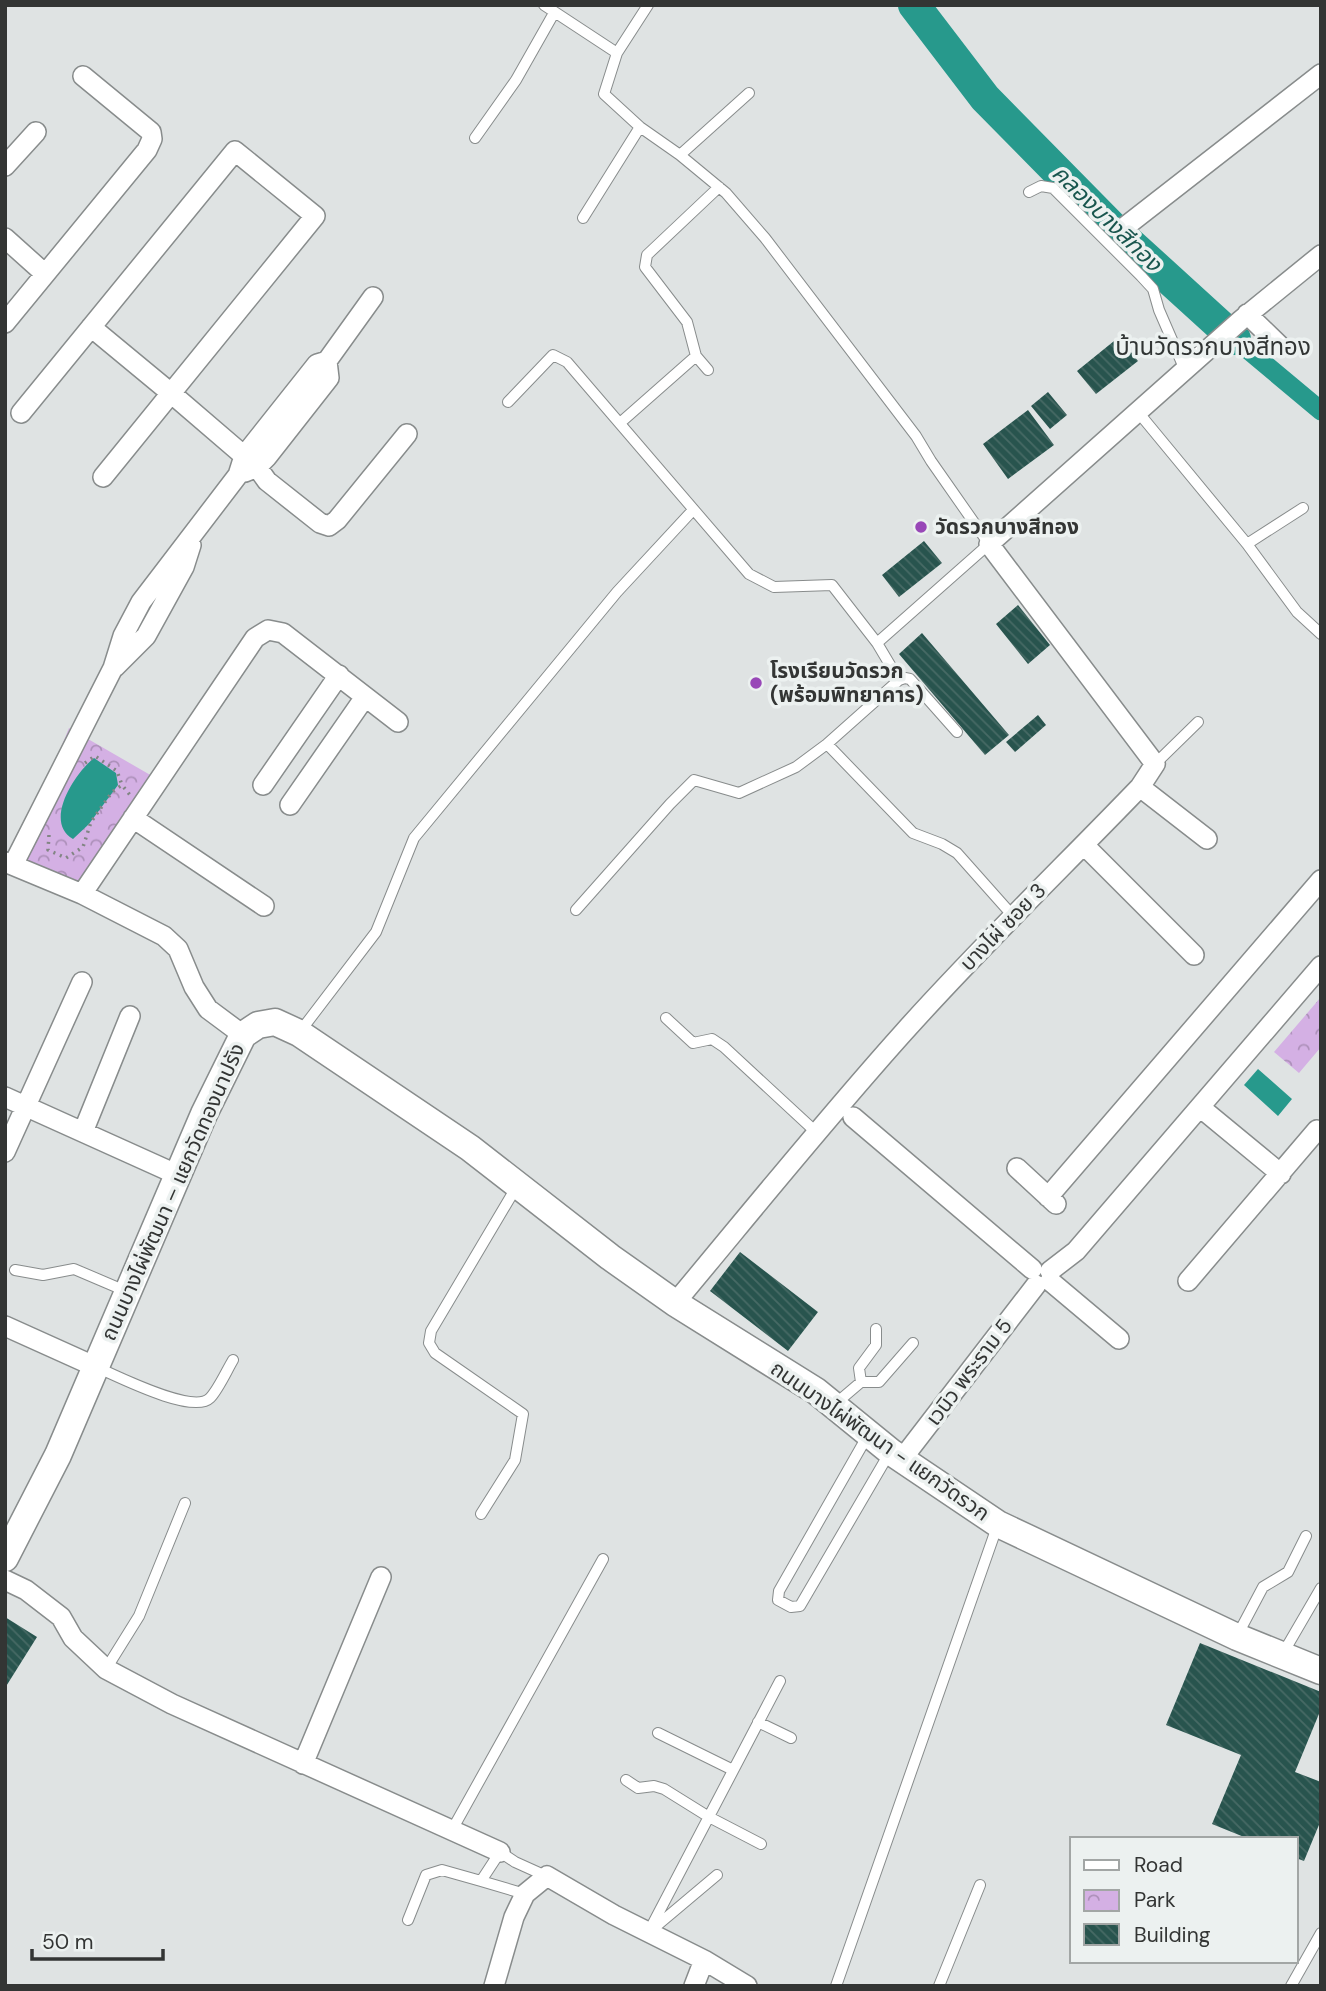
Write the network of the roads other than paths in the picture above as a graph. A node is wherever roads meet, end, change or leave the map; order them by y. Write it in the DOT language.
graph roads {
  1 [pos="544,5"];
  2 [pos="648,5"];
  3 [pos="554,13"];
  4 [pos="617,53"];
  5 [pos="1321,74"];
  6 [pos="83,76"];
  7 [pos="749,93"];
  8 [pos="640,127"];
  9 [pos="36,132"];
  10 [pos="475,138"];
  11 [pos="680,155"];
  12 [pos="5,166"];
  13 [pos="719,187"];
  14 [pos="1029,192"];
  15 [pos="583,218"];
  16 [pos="1125,226"];
  17 [pos="5,238"];
  18 [pos="1321,255"];
  19 [pos="44,273"];
  20 [pos="373,297"];
  21 [pos="1244,317"];
  22 [pos="5,323"];
  23 [pos="90,327"];
  24 [pos="1279,345"];
  25 [pos="696,356"];
  26 [pos="708,370"];
  27 [pos="1185,370"];
  28 [pos="172,394"];
  29 [pos="508,402"];
  30 [pos="1139,412"];
  31 [pos="21,414"];
  32 [pos="620,423"];
  33 [pos="407,434"];
  34 [pos="246,466"];
  35 [pos="103,477"];
  36 [pos="1303,508"];
  37 [pos="693,510"];
  38 [pos="989,544"];
  39 [pos="1247,544"];
  40 [pos="1321,634"];
  41 [pos="877,643"];
  42 [pos="338,675"];
  43 [pos="899,680"];
  44 [pos="365,697"];
  45 [pos="398,722"];
  46 [pos="1198,722"];
  47 [pos="957,732"];
  48 [pos="827,744"];
  49 [pos="1155,764"];
  50 [pos="263,785"];
  51 [pos="1140,787"];
  52 [pos="290,804"];
  53 [pos="137,812"];
  54 [pos="1207,839"];
  55 [pos="1084,845"];
  56 [pos="9,864"];
  57 [pos="1321,880"];
  58 [pos="82,894"];
  59 [pos="264,906"];
  60 [pos="576,910"];
  61 [pos="1013,916"];
  62 [pos="1194,955"];
  63 [pos="1321,966"];
  64 [pos="82,982"];
  65 [pos="130,1016"];
  66 [pos="666,1018"];
  67 [pos="299,1033"];
  68 [pos="243,1035"];
  69 [pos="5,1097"];
  70 [pos="26,1106"];
  71 [pos="1201,1108"];
  72 [pos="853,1116"];
  73 [pos="1317,1130"];
  74 [pos="83,1132"];
  75 [pos="817,1133"];
  76 [pos="5,1153"];
  77 [pos="1017,1168"];
  78 [pos="1281,1174"];
  79 [pos="178,1175"];
  80 [pos="518,1186"];
  81 [pos="15,1270"];
  82 [pos="1042,1276"];
  83 [pos="1188,1281"];
  84 [pos="128,1292"];
  85 [pos="675,1303"];
  86 [pos="5,1326"];
  87 [pos="876,1329"];
  88 [pos="1119,1339"];
  89 [pos="913,1343"];
  90 [pos="233,1360"];
  91 [pos="96,1367"];
  92 [pos="861,1382"];
  93 [pos="833,1405"];
  94 [pos="869,1433"];
  95 [pos="896,1456"];
  96 [pos="185,1503"];
  97 [pos="481,1514"];
  98 [pos="998,1524"];
  99 [pos="1306,1536"];
  100 [pos="5,1558"];
  101 [pos="603,1559"];
  102 [pos="381,1577"];
  103 [pos="5,1580"];
  104 [pos="1321,1588"];
  105 [pos="1237,1637"];
  106 [pos="1281,1655"];
  107 [pos="106,1669"];
  108 [pos="1321,1671"];
  109 [pos="780,1681"];
  110 [pos="758,1722"];
  111 [pos="659,1733"];
  112 [pos="791,1738"];
  113 [pos="303,1764"];
  114 [pos="733,1770"];
  115 [pos="626,1780"];
  116 [pos="709,1816"];
  117 [pos="452,1830"];
  118 [pos="761,1844"];
  119 [pos="500,1852"];
  120 [pos="717,1875"];
  121 [pos="547,1876"];
  122 [pos="481,1881"];
  123 [pos="981,1885"];
  124 [pos="525,1894"];
  125 [pos="408,1920"];
  126 [pos="648,1933"];
  127 [pos="1321,1933"];
  128 [pos="704,1960"];
  129 [pos="494,1986"];
  130 [pos="694,1986"];
  131 [pos="747,1986"];
  132 [pos="836,1986"];
  133 [pos="939,1986"];
  134 [pos="1291,1986"];
  1 -- 3 [label="lane"];
  2 -- 4 [label="lane"];
  3 -- 4 [label="lane"];
  3 -- 10 [label="lane"];
  4 -- 8 [label="lane"];
  5 -- 16 [label="street"];
  6 -- 19 [label="street"];
  7 -- 11 [label="lane"];
  8 -- 11 [label="lane"];
  8 -- 15 [label="lane"];
  9 -- 12 [label="street"];
  11 -- 13 [label="lane"];
  13 -- 25 [label="lane"];
  13 -- 38 [label="lane"];
  14 -- 27 [label="lane"];
  17 -- 19 [label="street"];
  18 -- 21 [label="street"];
  19 -- 22 [label="street"];
  20 -- 34 [label="street"];
  21 -- 24 [label="street"];
  21 -- 27 [label="street"];
  23 -- 28 [label="street"];
  23 -- 28 [label="street"];
  23 -- 31 [label="street"];
  25 -- 26 [label="lane"];
  25 -- 32 [label="lane"];
  27 -- 30 [label="street"];
  28 -- 34 [label="street"];
  28 -- 35 [label="street"];
  29 -- 32 [label="lane"];
  30 -- 38 [label="street"];
  30 -- 39 [label="lane"];
  32 -- 37 [label="lane"];
  33 -- 34 [label="street"];
  34 -- 56 [label="street"];
  36 -- 39 [label="lane"];
  37 -- 41 [label="lane"];
  37 -- 67 [label="lane"];
  38 -- 41 [label="lane"];
  38 -- 49 [label="street"];
  39 -- 40 [label="lane"];
  41 -- 43 [label="lane"];
  42 -- 44 [label="street"];
  42 -- 50 [label="street"];
  42 -- 53 [label="street"];
  43 -- 47 [label="lane"];
  43 -- 48 [label="lane"];
  44 -- 45 [label="street"];
  44 -- 52 [label="street"];
  46 -- 49 [label="lane"];
  48 -- 60 [label="lane"];
  48 -- 61 [label="lane"];
  49 -- 51 [label="street, บางไผ่ ซอย 3"];
  51 -- 54 [label="street"];
  51 -- 55 [label="street, บางไผ่ ซอย 3"];
  53 -- 58 [label="street"];
  53 -- 59 [label="street"];
  55 -- 61 [label="street, บางไผ่ ซอย 3"];
  55 -- 62 [label="street"];
  56 -- 58 [label="street"];
  57 -- 77 [label="street"];
  58 -- 68 [label="street"];
  61 -- 75 [label="street, บางไผ่ ซอย 3"];
  63 -- 71 [label="street, เวนิว พระราม 5"];
  64 -- 70 [label="street"];
  65 -- 74 [label="street"];
  66 -- 75 [label="lane"];
  67 -- 68 [label="street, ถนนบางไผ่พัฒนา – แยกวัดทองนาปรัง"];
  67 -- 80 [label="street, ถนนบางไผ่พัฒนา – แยกวัดทองนาปรัง"];
  68 -- 79 [label="street, ถนนบางไผ่พัฒนา – แยกวัดทองนาปรัง"];
  69 -- 70 [label="street"];
  70 -- 74 [label="street"];
  70 -- 76 [label="street"];
  71 -- 78 [label="street"];
  71 -- 82 [label="street, เวนิว พระราม 5"];
  72 -- 82 [label="street"];
  73 -- 78 [label="street"];
  74 -- 79 [label="street"];
  75 -- 85 [label="street, บางไผ่ ซอย 3"];
  78 -- 83 [label="street"];
  79 -- 84 [label="street, ถนนบางไผ่พัฒนา – แยกวัดทองนาปรัง"];
  80 -- 85 [label="street, ถนนบางไผ่พัฒนา – แยกวัดทองนาปรัง"];
  80 -- 97 [label="lane"];
  81 -- 84 [label="lane"];
  82 -- 88 [label="street"];
  82 -- 95 [label="street, เวนิว พระราม 5"];
  84 -- 91 [label="street, ถนนบางไผ่พัฒนา – แยกวัดทองนาปรัง"];
  85 -- 93 [label="street, ถนนบางไผ่พัฒนา - แยกวัดรวก"];
  86 -- 91 [label="street"];
  87 -- 92 [label="lane"];
  89 -- 92 [label="lane"];
  90 -- 91 [label="lane"];
  91 -- 100 [label="street, ถนนบางไผ่พัฒนา – แยกวัดทองนาปรัง"];
  92 -- 93 [label="lane"];
  93 -- 94 [label="street, ถนนบางไผ่พัฒนา - แยกวัดรวก"];
  94 -- 95 [label="street, ถนนบางไผ่พัฒนา - แยกวัดรวก"];
  94 -- 95 [label="lane"];
  95 -- 98 [label="street, ถนนบางไผ่พัฒนา - แยกวัดรวก"];
  96 -- 107 [label="lane"];
  98 -- 105 [label="street, ถนนบางไผ่พัฒนา - แยกวัดรวก"];
  98 -- 132 [label="lane"];
  99 -- 105 [label="lane"];
  101 -- 117 [label="lane"];
  102 -- 113 [label="street"];
  103 -- 107 [label="street"];
  104 -- 106 [label="lane"];
  105 -- 106 [label="street, ถนนบางไผ่พัฒนา - แยกวัดรวก"];
  106 -- 108 [label="street, ถนนบางไผ่พัฒนา - แยกวัดรวก"];
  107 -- 113 [label="street"];
  109 -- 110 [label="lane"];
  110 -- 112 [label="lane"];
  110 -- 114 [label="lane"];
  111 -- 114 [label="lane"];
  113 -- 117 [label="street"];
  114 -- 116 [label="lane"];
  115 -- 116 [label="lane"];
  116 -- 118 [label="lane"];
  116 -- 126 [label="lane"];
  117 -- 119 [label="street"];
  119 -- 121 [label="lane"];
  119 -- 122 [label="lane"];
  120 -- 126 [label="lane"];
  121 -- 124 [label="street"];
  121 -- 126 [label="street"];
  122 -- 124 [label="lane"];
  122 -- 125 [label="lane"];
  123 -- 133 [label="lane"];
  124 -- 129 [label="street"];
  126 -- 128 [label="street"];
  127 -- 134 [label="lane"];
  128 -- 130 [label="street"];
  128 -- 131 [label="street"];
}
